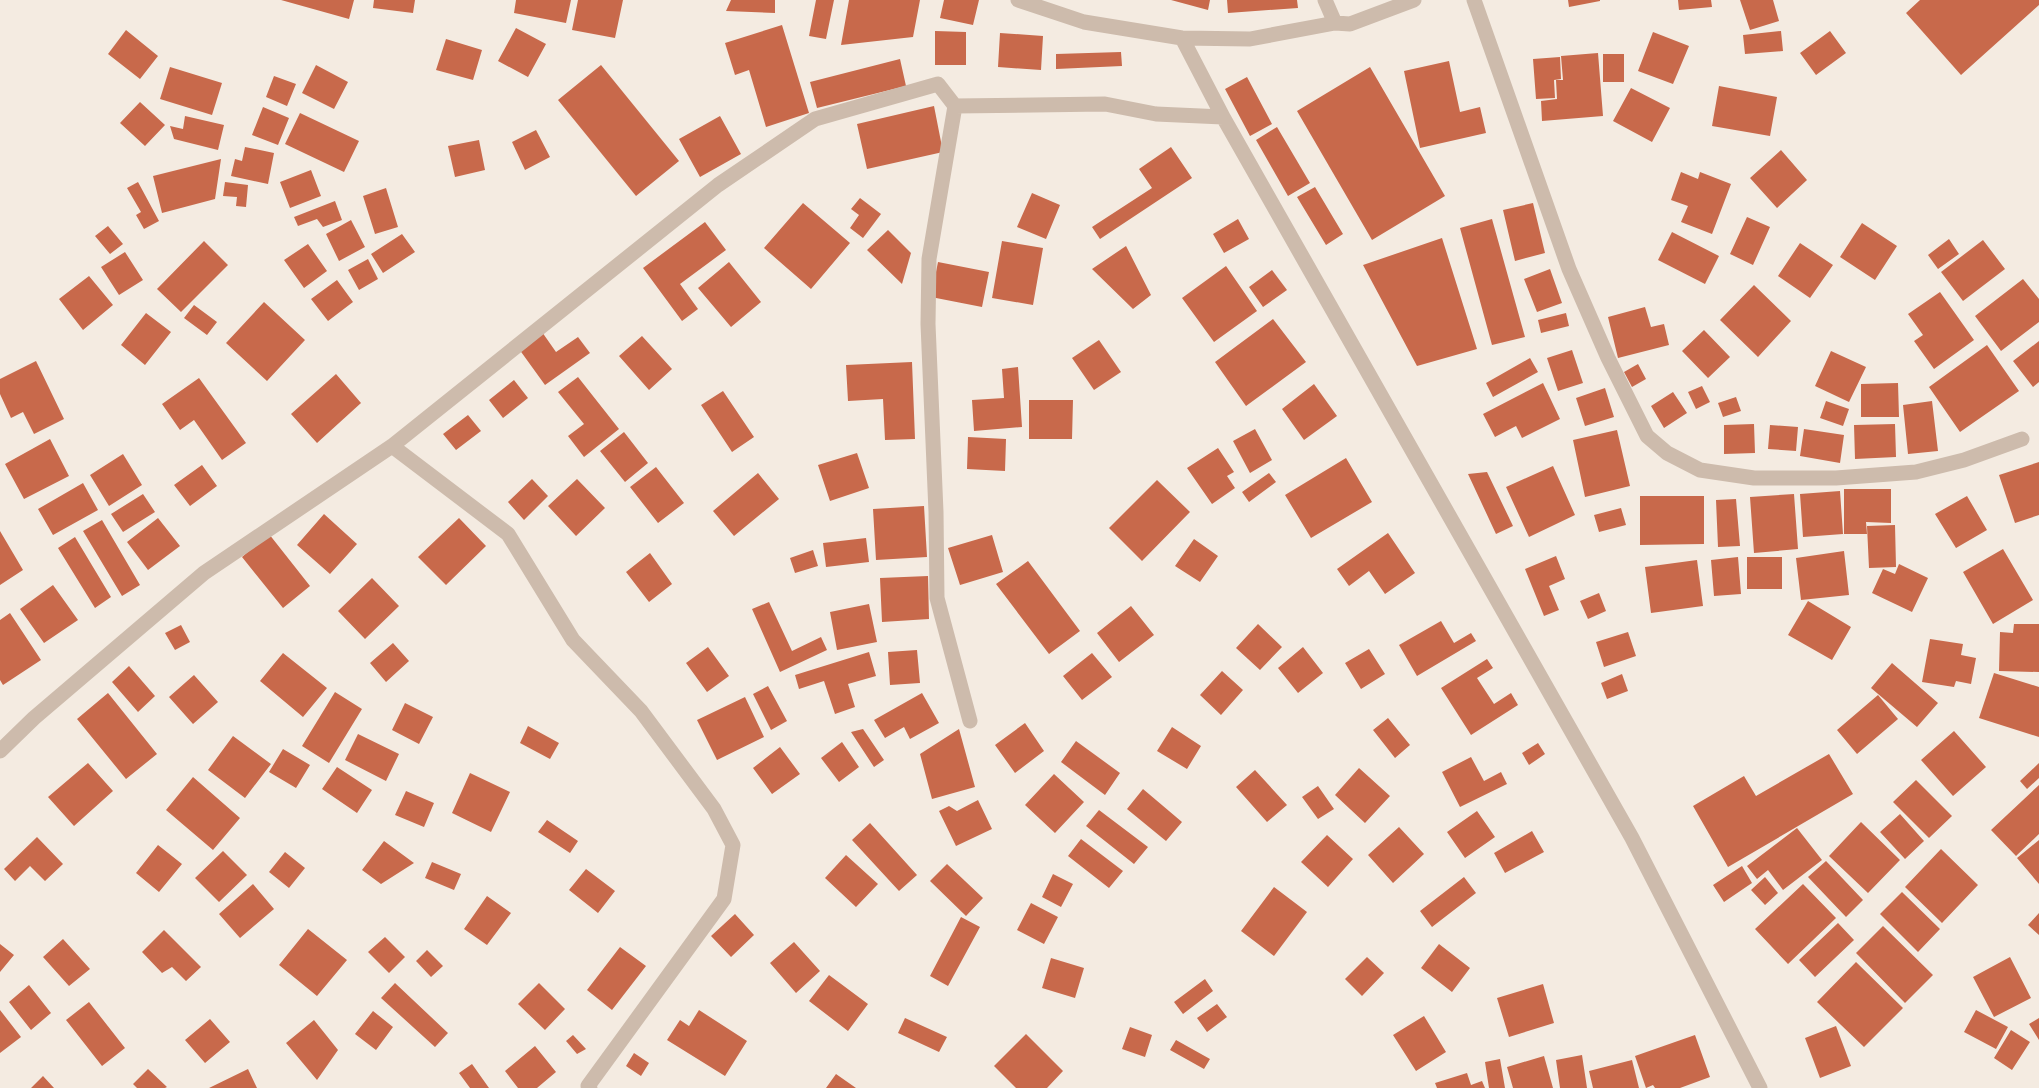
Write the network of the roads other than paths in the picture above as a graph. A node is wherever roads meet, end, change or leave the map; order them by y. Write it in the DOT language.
graph roads {
  1 [pos="1018,0"];
  2 [pos="1325,0"];
  3 [pos="1414,0"];
  4 [pos="1474,0"];
  5 [pos="1335,23"];
  6 [pos="1182,38"];
  7 [pos="956,106"];
  8 [pos="1223,117"];
  9 [pos="2022,439"];
  10 [pos="392,446"];
  11 [pos="970,721"];
  12 [pos="0,751"];
  13 [pos="590,1088"];
  14 [pos="1761,1088"];
  1 -- 6 [label="street"];
  2 -- 5 [label="street"];
  3 -- 5 [label="street"];
  4 -- 9 [label="street"];
  5 -- 6 [label="street"];
  6 -- 8 [label="street"];
  7 -- 8 [label="street"];
  7 -- 10 [label="street"];
  7 -- 11 [label="street"];
  8 -- 14 [label="street"];
  10 -- 12 [label="street"];
  10 -- 13 [label="street"];
}
